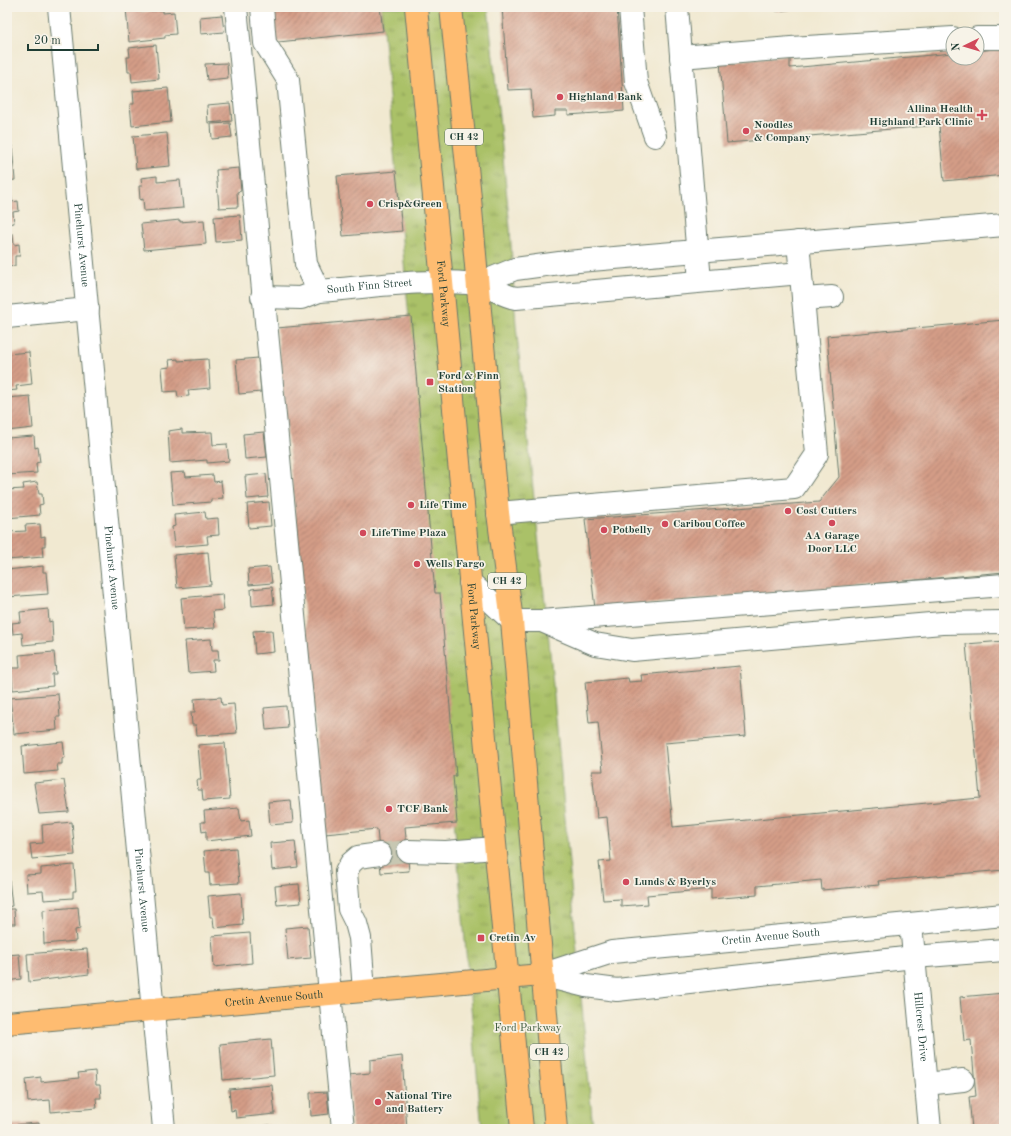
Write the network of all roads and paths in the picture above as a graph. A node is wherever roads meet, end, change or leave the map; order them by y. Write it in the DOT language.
graph roads {
  1 [pos="60,7"];
  2 [pos="236,7"];
  3 [pos="262,7"];
  4 [pos="416,7"];
  5 [pos="451,7"];
  6 [pos="630,7"];
  7 [pos="677,7"];
  8 [pos="945,38"];
  9 [pos="985,38"];
  10 [pos="1004,38"];
  11 [pos="681,57"];
  12 [pos="655,136"];
  13 [pos="1004,225"];
  14 [pos="798,242"];
  15 [pos="697,251"];
  16 [pos="801,273"];
  17 [pos="444,282"];
  18 [pos="700,282"];
  19 [pos="478,284"];
  20 [pos="319,291"];
  21 [pos="262,297"];
  22 [pos="832,297"];
  23 [pos="803,299"];
  24 [pos="88,309"];
  25 [pos="7,317"];
  26 [pos="498,513"];
  27 [pos="470,582"];
  28 [pos="1004,585"];
  29 [pos="512,621"];
  30 [pos="541,621"];
  31 [pos="997,622"];
  32 [pos="495,848"];
  33 [pos="408,851"];
  34 [pos="380,854"];
  35 [pos="1004,915"];
  36 [pos="911,924"];
  37 [pos="1004,950"];
  38 [pos="914,957"];
  39 [pos="542,975"];
  40 [pos="508,978"];
  41 [pos="364,991"];
  42 [pos="331,994"];
  43 [pos="152,1010"];
  44 [pos="7,1024"];
  45 [pos="962,1080"];
  46 [pos="926,1084"];
  47 [pos="164,1129"];
  48 [pos="343,1129"];
  49 [pos="522,1129"];
  50 [pos="556,1129"];
  51 [pos="930,1129"];
  1 -- 24 [label="street, Pinehurst Avenue"];
  2 -- 21 [label="street"];
  3 -- 20 [label="street"];
  4 -- 17 [label="main road, Ford Parkway / CH 42"];
  5 -- 19 [label="main road, CH 42"];
  6 -- 12 [label="street"];
  7 -- 11 [label="street"];
  8 -- 11 [label="street"];
  9 -- 10 [label="street"];
  11 -- 15 [label="street"];
  13 -- 14 [label="street"];
  14 -- 15 [label="street"];
  14 -- 16 [label="street"];
  15 -- 18 [label="street"];
  15 -- 19 [label="street"];
  16 -- 18 [label="street"];
  16 -- 23 [label="street"];
  17 -- 19 [label="street, South Finn Street"];
  17 -- 20 [label="street, South Finn Street"];
  17 -- 27 [label="main road, Ford Parkway / CH 42"];
  18 -- 19 [label="street"];
  19 -- 26 [label="main road, CH 42"];
  20 -- 21 [label="street, South Finn Street"];
  21 -- 42 [label="street"];
  22 -- 23 [label="street"];
  23 -- 26 [label="street"];
  24 -- 25 [label="street"];
  24 -- 43 [label="street, Pinehurst Avenue"];
  26 -- 29 [label="main road, CH 42"];
  27 -- 29 [label="street"];
  27 -- 32 [label="main road, Ford Parkway / CH 42"];
  28 -- 30 [label="street"];
  29 -- 30 [label="street"];
  29 -- 39 [label="main road, CH 42"];
  30 -- 31 [label="street"];
  32 -- 33 [label="street"];
  32 -- 40 [label="main road, Ford Parkway / CH 42"];
  34 -- 41 [label="street"];
  35 -- 36 [label="street, Cretin Avenue South"];
  36 -- 38 [label="street, Hillcrest Drive"];
  36 -- 39 [label="street, Cretin Avenue South"];
  37 -- 38 [label="street, Cretin Avenue South"];
  38 -- 39 [label="street, Cretin Avenue South"];
  38 -- 46 [label="street, Hillcrest Drive"];
  39 -- 40 [label="main road, Cretin Avenue South"];
  39 -- 50 [label="main road, CH 42"];
  40 -- 41 [label="main road, Cretin Avenue South"];
  40 -- 49 [label="main road, Ford Parkway / CH 42"];
  41 -- 42 [label="main road, Cretin Avenue South"];
  42 -- 43 [label="main road, Cretin Avenue South"];
  42 -- 48 [label="street"];
  43 -- 44 [label="main road, Cretin Avenue South"];
  43 -- 47 [label="street, Pinehurst Avenue"];
  45 -- 46 [label="street"];
  46 -- 51 [label="street, Hillcrest Drive"];
}
